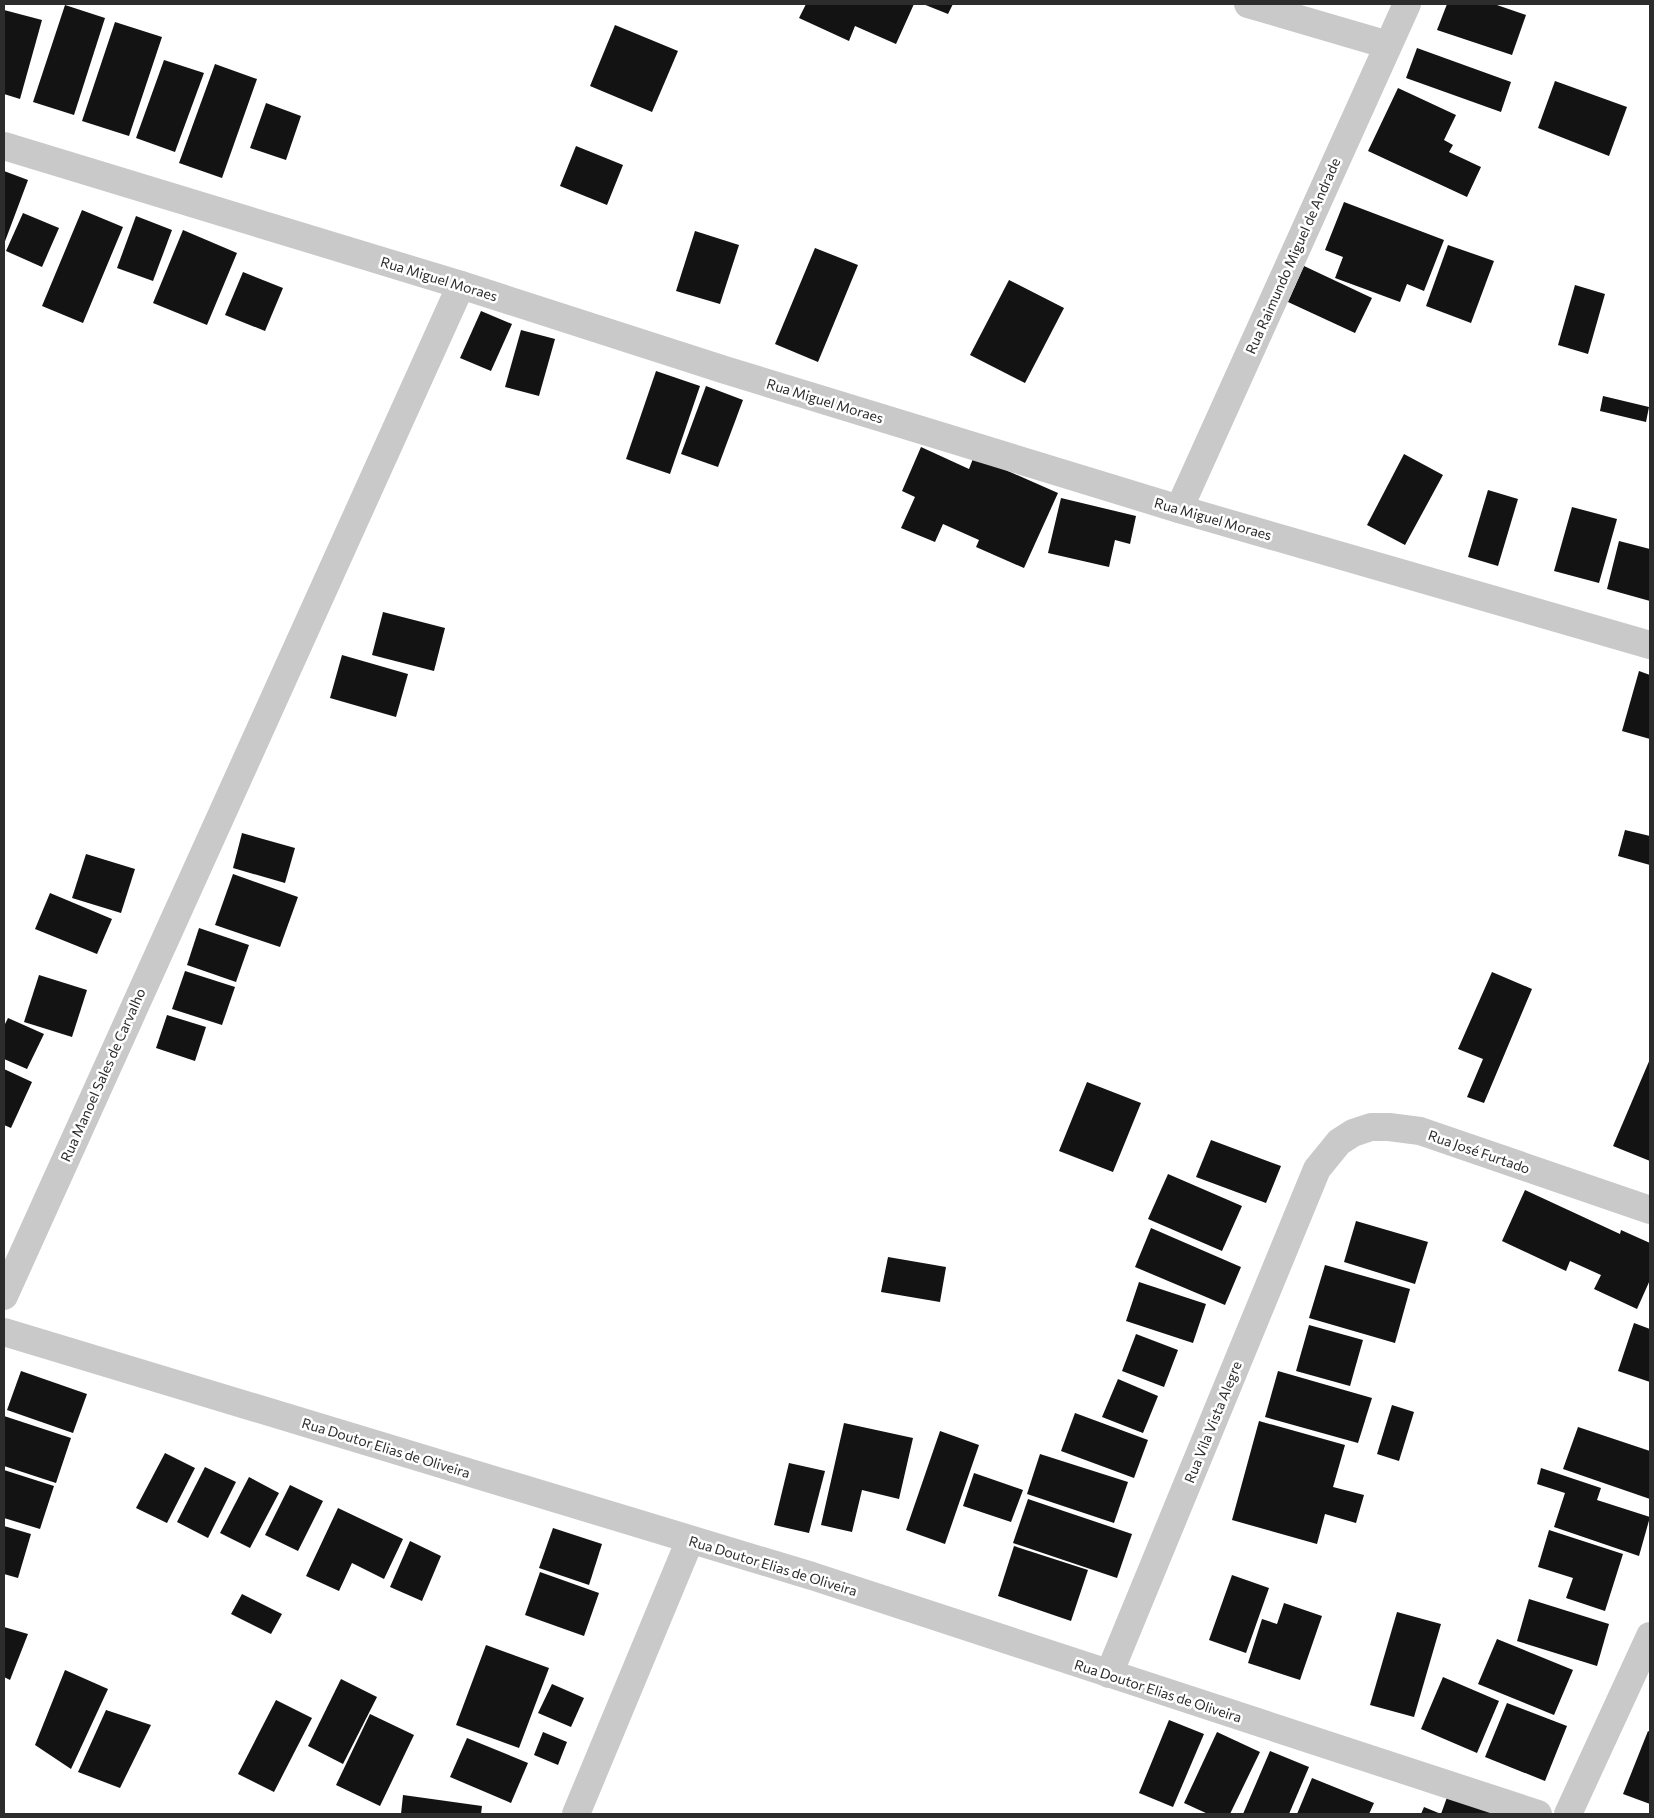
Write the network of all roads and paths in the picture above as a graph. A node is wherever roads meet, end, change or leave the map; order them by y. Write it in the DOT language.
graph roads {
  1 [pos="1248,4"];
  2 [pos="1407,4"];
  3 [pos="1388,45"];
  4 [pos="4,146"];
  5 [pos="461,285"];
  6 [pos="1179,509"];
  7 [pos="1650,646"];
  8 [pos="1317,1169"];
  9 [pos="1650,1210"];
  10 [pos="4,1296"];
  11 [pos="4,1332"];
  12 [pos="690,1540"];
  13 [pos="1650,1636"];
  14 [pos="1109,1674"];
  15 [pos="576,1814"];
  16 [pos="1538,1814"];
  17 [pos="1568,1814"];
  1 -- 3 [label="street"];
  2 -- 3 [label="street, Rua Raimundo Miguel de Andrade"];
  3 -- 6 [label="street, Rua Raimundo Miguel de Andrade"];
  4 -- 5 [label="street, Rua Miguel Moraes"];
  5 -- 6 [label="street, Rua Miguel Moraes"];
  5 -- 10 [label="street, Rua Manoel Sales de Carvalho"];
  6 -- 7 [label="street, Rua Miguel Moraes"];
  8 -- 9 [label="street, Rua José Furtado"];
  8 -- 14 [label="street, Rua Vila Vista Alegre"];
  11 -- 12 [label="street, Rua Doutor Elias de Oliveira"];
  12 -- 14 [label="street, Rua Doutor Elias de Oliveira"];
  12 -- 15 [label="street"];
  13 -- 17 [label="street"];
  14 -- 16 [label="street, Rua Doutor Elias de Oliveira"];
}
